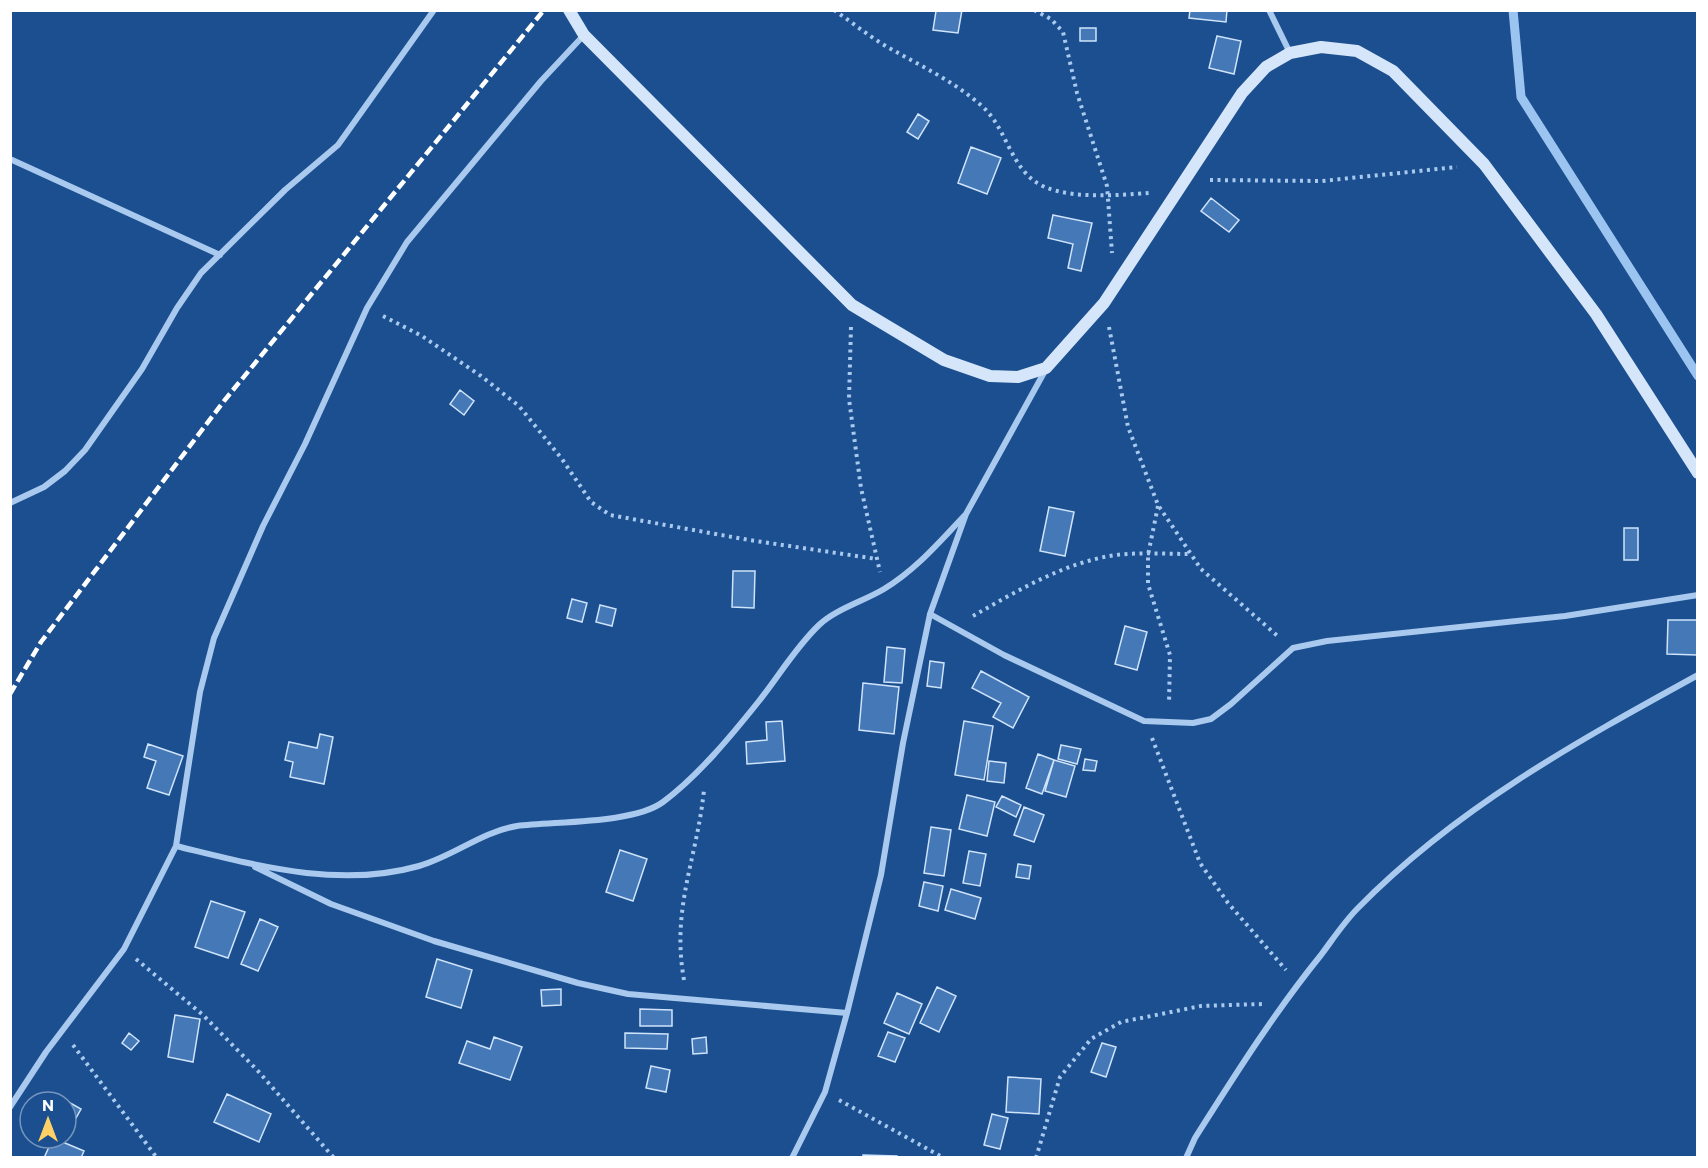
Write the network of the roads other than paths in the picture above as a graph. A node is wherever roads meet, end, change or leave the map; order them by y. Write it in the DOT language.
graph roads {
  1 [pos="434,10"];
  2 [pos="569,10"];
  3 [pos="1269,10"];
  4 [pos="584,35"];
  5 [pos="1290,53"];
  6 [pos="10,159"];
  7 [pos="220,255"];
  8 [pos="1046,368"];
  9 [pos="1698,473"];
  10 [pos="10,503"];
  11 [pos="966,514"];
  12 [pos="1698,595"];
  13 [pos="930,614"];
  14 [pos="1698,675"];
  15 [pos="176,846"];
  16 [pos="249,864"];
  17 [pos="847,1013"];
  18 [pos="10,1107"];
  19 [pos="792,1158"];
  20 [pos="1186,1158"];
  1 -- 7 [label="street"];
  2 -- 4 [label="street"];
  3 -- 5 [label="street"];
  4 -- 8 [label="street"];
  4 -- 15 [label="street"];
  5 -- 8 [label="street"];
  5 -- 9 [label="street"];
  6 -- 7 [label="street"];
  7 -- 10 [label="street"];
  8 -- 11 [label="street"];
  11 -- 13 [label="street"];
  11 -- 16 [label="street"];
  12 -- 13 [label="street"];
  13 -- 17 [label="street"];
  14 -- 20 [label="street"];
  15 -- 16 [label="street"];
  15 -- 18 [label="street"];
  16 -- 17 [label="street"];
  17 -- 19 [label="street"];
}
